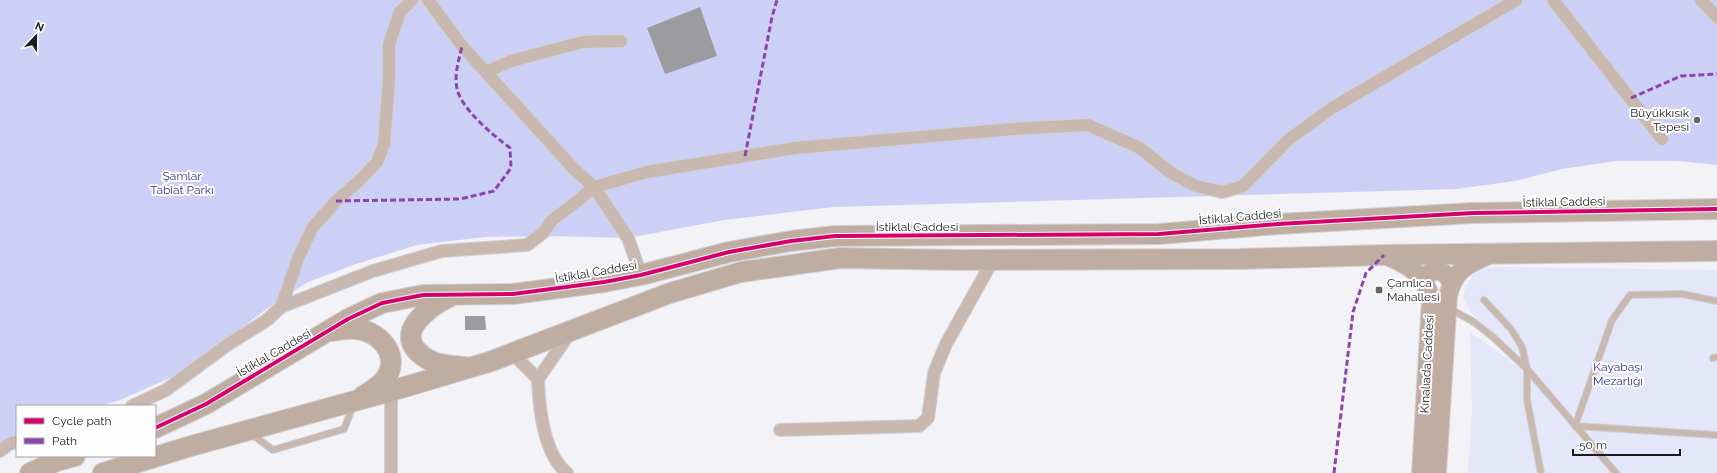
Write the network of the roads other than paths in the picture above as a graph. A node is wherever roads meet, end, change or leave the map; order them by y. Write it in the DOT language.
graph roads {
  1 [pos="412,0"];
  2 [pos="428,0"];
  3 [pos="1516,0"];
  4 [pos="1553,0"];
  5 [pos="1701,0"];
  6 [pos="1717,17"];
  7 [pos="621,41"];
  8 [pos="486,72"];
  9 [pos="1662,139"];
  10 [pos="594,187"];
  11 [pos="1717,209"];
  12 [pos="1717,251"];
  13 [pos="1489,254"];
  14 [pos="1384,255"];
  15 [pos="993,260"];
  16 [pos="641,274"];
  17 [pos="1424,282"];
  18 [pos="1451,283"];
  19 [pos="451,296"];
  20 [pos="1484,300"];
  21 [pos="1717,300"];
  22 [pos="281,307"];
  23 [pos="1447,308"];
  24 [pos="331,330"];
  25 [pos="571,331"];
  26 [pos="512,353"];
  27 [pos="469,368"];
  28 [pos="1527,369"];
  29 [pos="538,379"];
  30 [pos="391,391"];
  31 [pos="354,402"];
  32 [pos="134,405"];
  33 [pos="1575,426"];
  34 [pos="156,428"];
  35 [pos="780,430"];
  36 [pos="1717,435"];
  37 [pos="16,442"];
  38 [pos="0,451"];
  39 [pos="71,457"];
  40 [pos="30,473"];
  41 [pos="103,473"];
  42 [pos="391,473"];
  43 [pos="567,473"];
  44 [pos="1421,473"];
  45 [pos="1437,473"];
  46 [pos="1541,473"];
  47 [pos="1616,473"];
  1 -- 22 [label="street"];
  2 -- 8 [label="street"];
  3 -- 10 [label="street"];
  4 -- 9 [label="street"];
  5 -- 6 [label="street"];
  7 -- 8 [label="street"];
  8 -- 10 [label="street"];
  10 -- 16 [label="street"];
  10 -- 22 [label="street"];
  11 -- 16 [label="main road, İstiklal Caddesi"];
  12 -- 13 [label="main road"];
  13 -- 14 [label="main road"];
  13 -- 18 [label="main road"];
  14 -- 15 [label="main road"];
  14 -- 17 [label="main road, Kınalıada Caddesi"];
  15 -- 25 [label="main road"];
  15 -- 35 [label="street"];
  16 -- 19 [label="main road, İstiklal Caddesi"];
  17 -- 18 [label="main road"];
  17 -- 44 [label="main road, Kınalıada Caddesi"];
  18 -- 23 [label="main road, Kınalıada Caddesi"];
  19 -- 24 [label="main road, İstiklal Caddesi"];
  19 -- 27 [label="main road"];
  20 -- 28 [label="lane"];
  21 -- 33 [label="lane"];
  22 -- 32 [label="street"];
  23 -- 28 [label="lane"];
  23 -- 45 [label="main road, Kınalıada Caddesi"];
  24 -- 31 [label="main road"];
  24 -- 34 [label="main road, İstiklal Caddesi"];
  25 -- 26 [label="main road"];
  25 -- 29 [label="street"];
  26 -- 27 [label="main road"];
  26 -- 29 [label="street"];
  27 -- 30 [label="main road"];
  28 -- 33 [label="lane"];
  28 -- 46 [label="lane"];
  29 -- 43 [label="street"];
  30 -- 31 [label="main road"];
  30 -- 42 [label="street"];
  31 -- 41 [label="main road"];
  33 -- 36 [label="lane"];
  33 -- 47 [label="lane"];
  37 -- 38 [label="street"];
  39 -- 40 [label="main road"];
}
